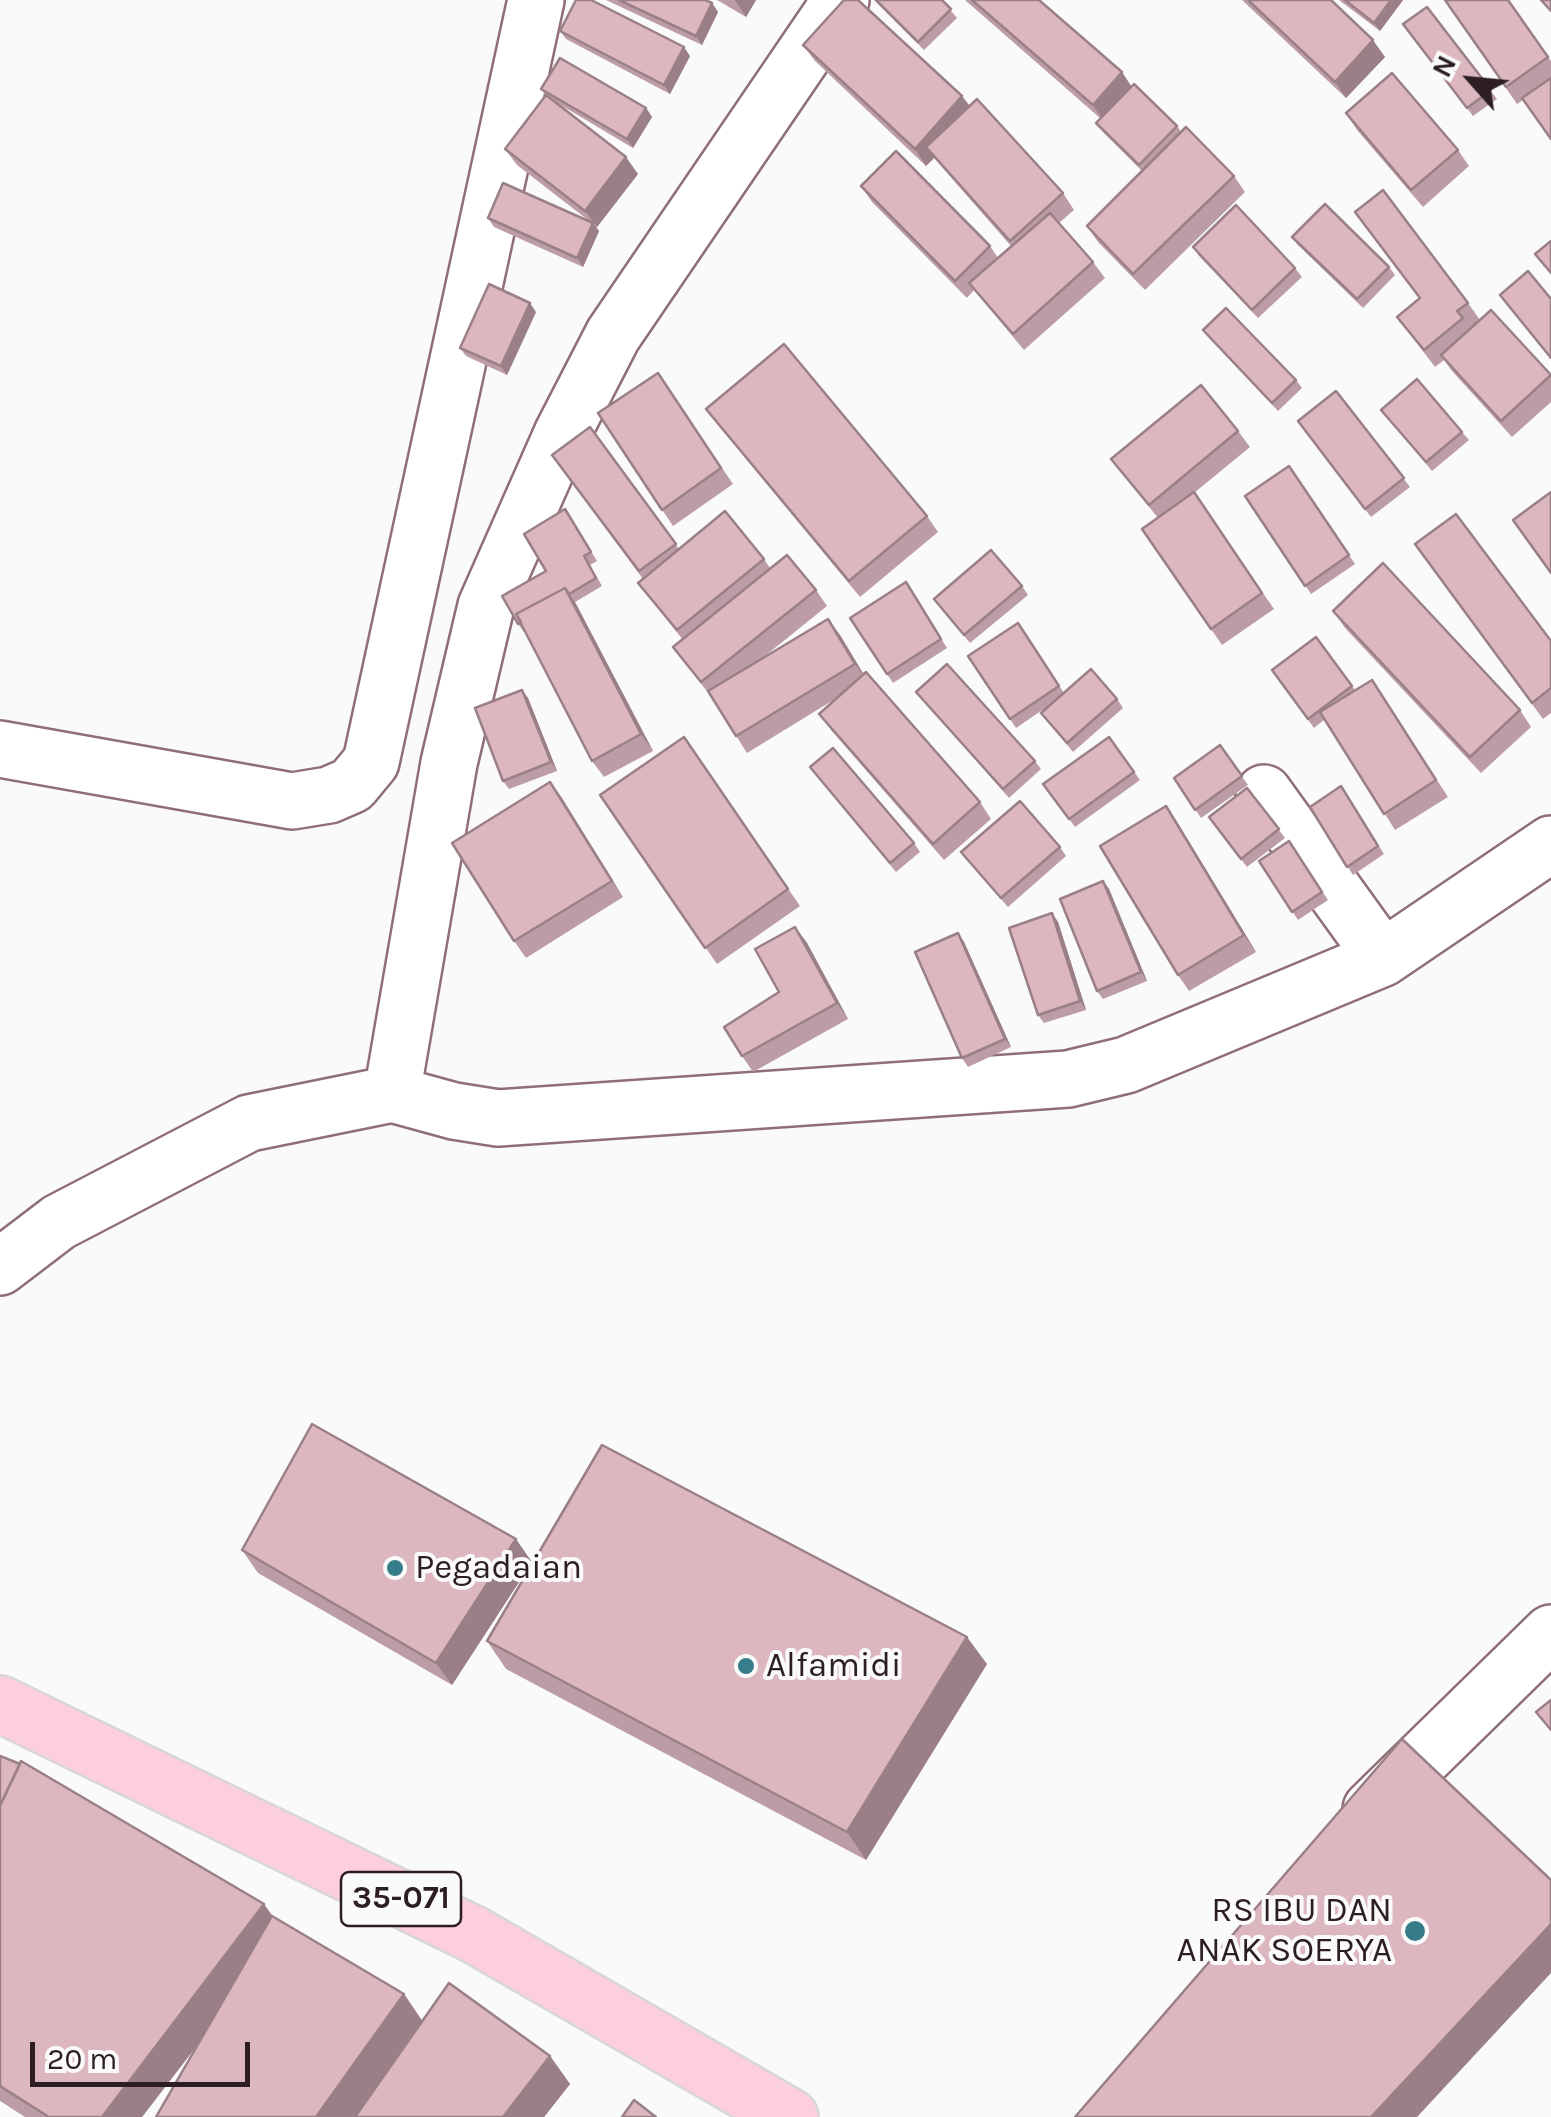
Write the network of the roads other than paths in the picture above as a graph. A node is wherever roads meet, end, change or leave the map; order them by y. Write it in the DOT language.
graph roads {
  1 [pos="536,0"];
  2 [pos="842,0"];
  3 [pos="0,749"];
  4 [pos="1264,793"];
  5 [pos="1551,844"];
  6 [pos="1383,958"];
  7 [pos="392,1094"];
  8 [pos="0,1267"];
  9 [pos="1551,1633"];
  10 [pos="0,1704"];
  11 [pos="1340,1840"];
  12 [pos="790,2117"];
  1 -- 3 [label="street"];
  2 -- 7 [label="street"];
  4 -- 6 [label="street"];
  5 -- 6 [label="street"];
  6 -- 7 [label="street"];
  7 -- 8 [label="street"];
  9 -- 11 [label="street"];
  10 -- 12 [label="main road, 35-071"];
}
